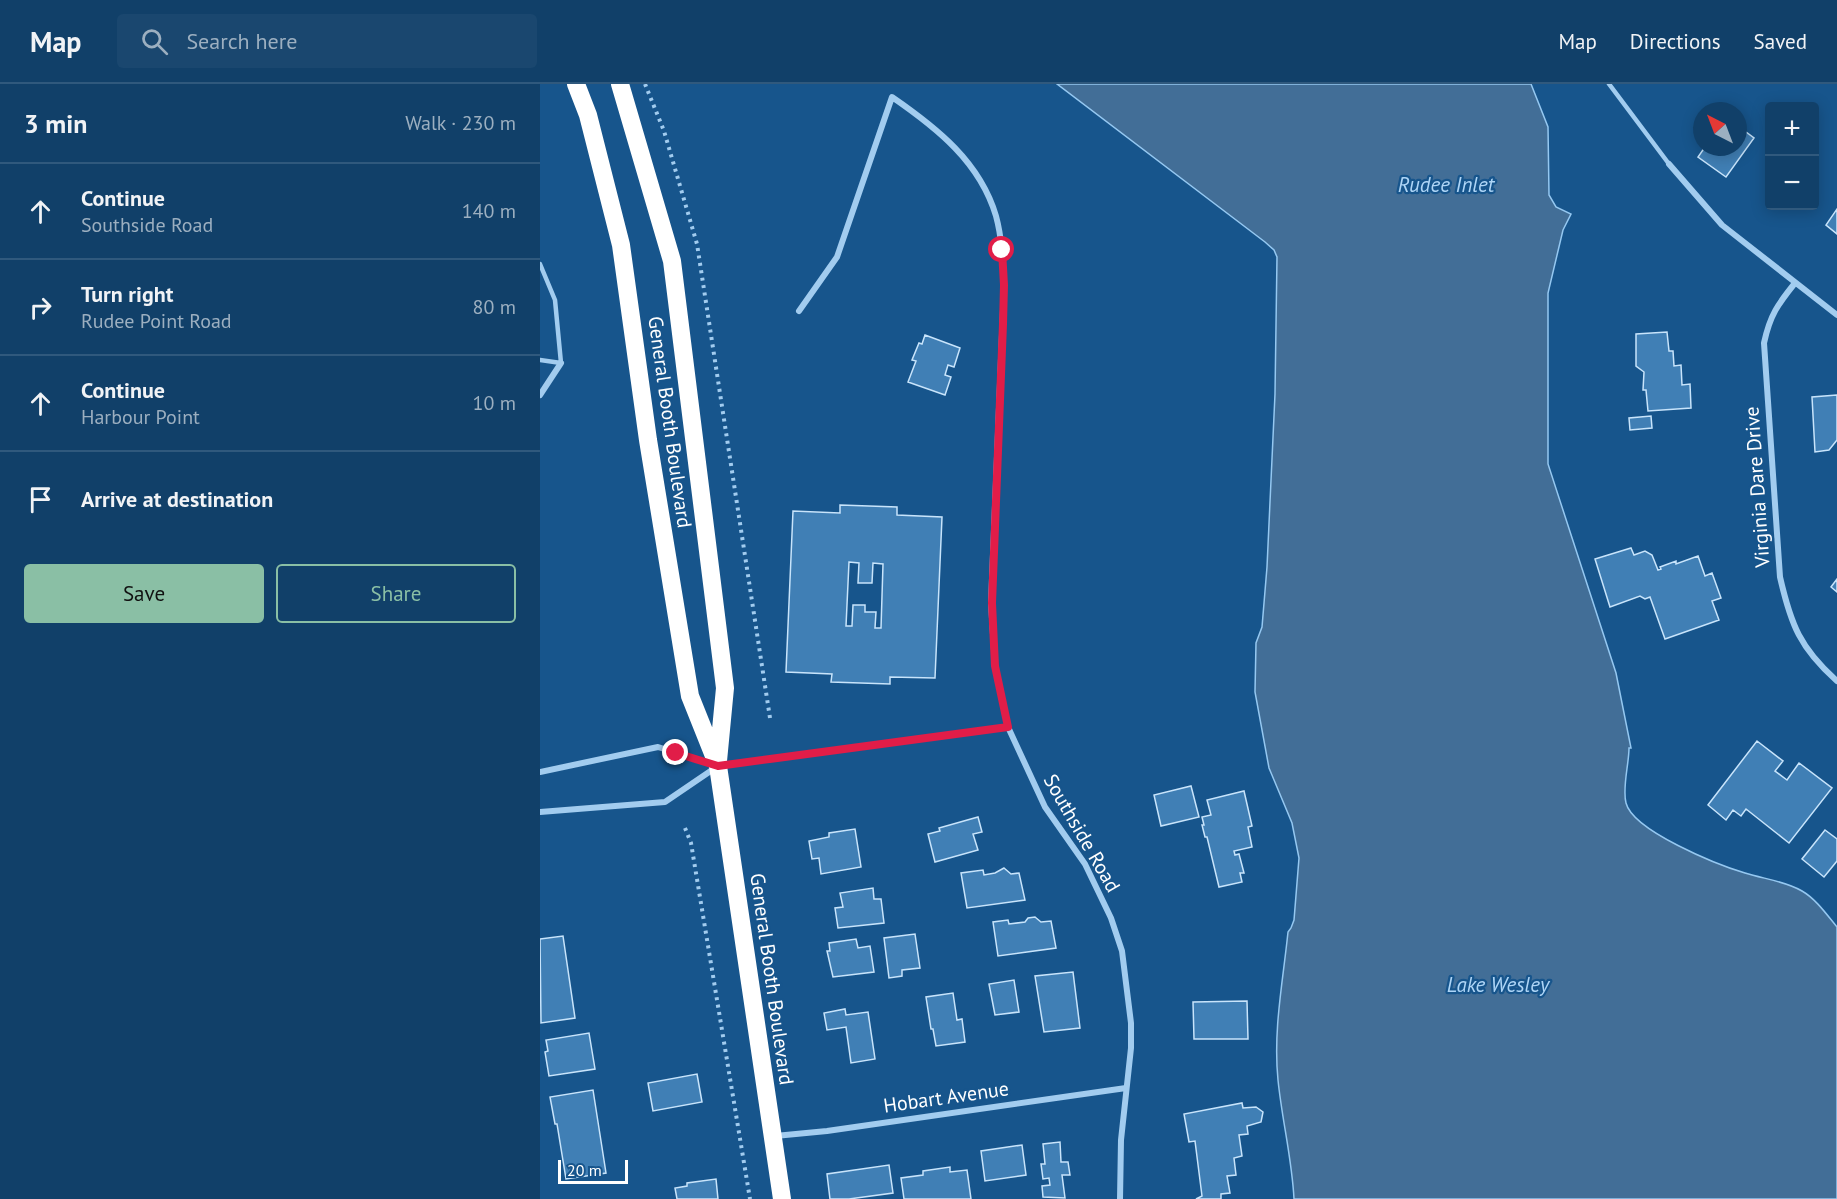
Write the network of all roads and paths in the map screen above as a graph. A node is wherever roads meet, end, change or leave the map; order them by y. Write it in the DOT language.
graph roads {
  1 [pos="576,84"];
  2 [pos="645,84"];
  3 [pos="1609,84"];
  4 [pos="623,92"];
  5 [pos="1669,164"];
  6 [pos="540,264"];
  7 [pos="1795,282"];
  8 [pos="799,311"];
  9 [pos="1837,315"];
  10 [pos="540,360"];
  11 [pos="561,363"];
  12 [pos="540,395"];
  13 [pos="1837,681"];
  14 [pos="770,718"];
  15 [pos="1008,727"];
  16 [pos="718,766"];
  17 [pos="540,772"];
  18 [pos="540,812"];
  19 [pos="685,828"];
  20 [pos="1126,1088"];
  21 [pos="772,1137"];
  22 [pos="750,1199"];
  23 [pos="782,1199"];
  24 [pos="1120,1199"];
  1 -- 16 [label="highway, General Booth Boulevard"];
  2 -- 14 [label="path"];
  3 -- 5 [label="lane"];
  4 -- 16 [label="highway, General Booth Boulevard"];
  5 -- 7 [label="street"];
  6 -- 11 [label="lane"];
  7 -- 9 [label="street"];
  7 -- 13 [label="street, Virginia Dare Drive"];
  8 -- 15 [label="street, Southside Road"];
  10 -- 11 [label="lane"];
  11 -- 12 [label="street"];
  15 -- 16 [label="street"];
  15 -- 20 [label="street, Southside Road"];
  16 -- 17 [label="street"];
  16 -- 18 [label="street"];
  16 -- 21 [label="highway, General Booth Boulevard"];
  19 -- 22 [label="path"];
  20 -- 21 [label="street, Hobart Avenue"];
  20 -- 24 [label="street, Southside Road"];
  21 -- 23 [label="highway, General Booth Boulevard"];
}
